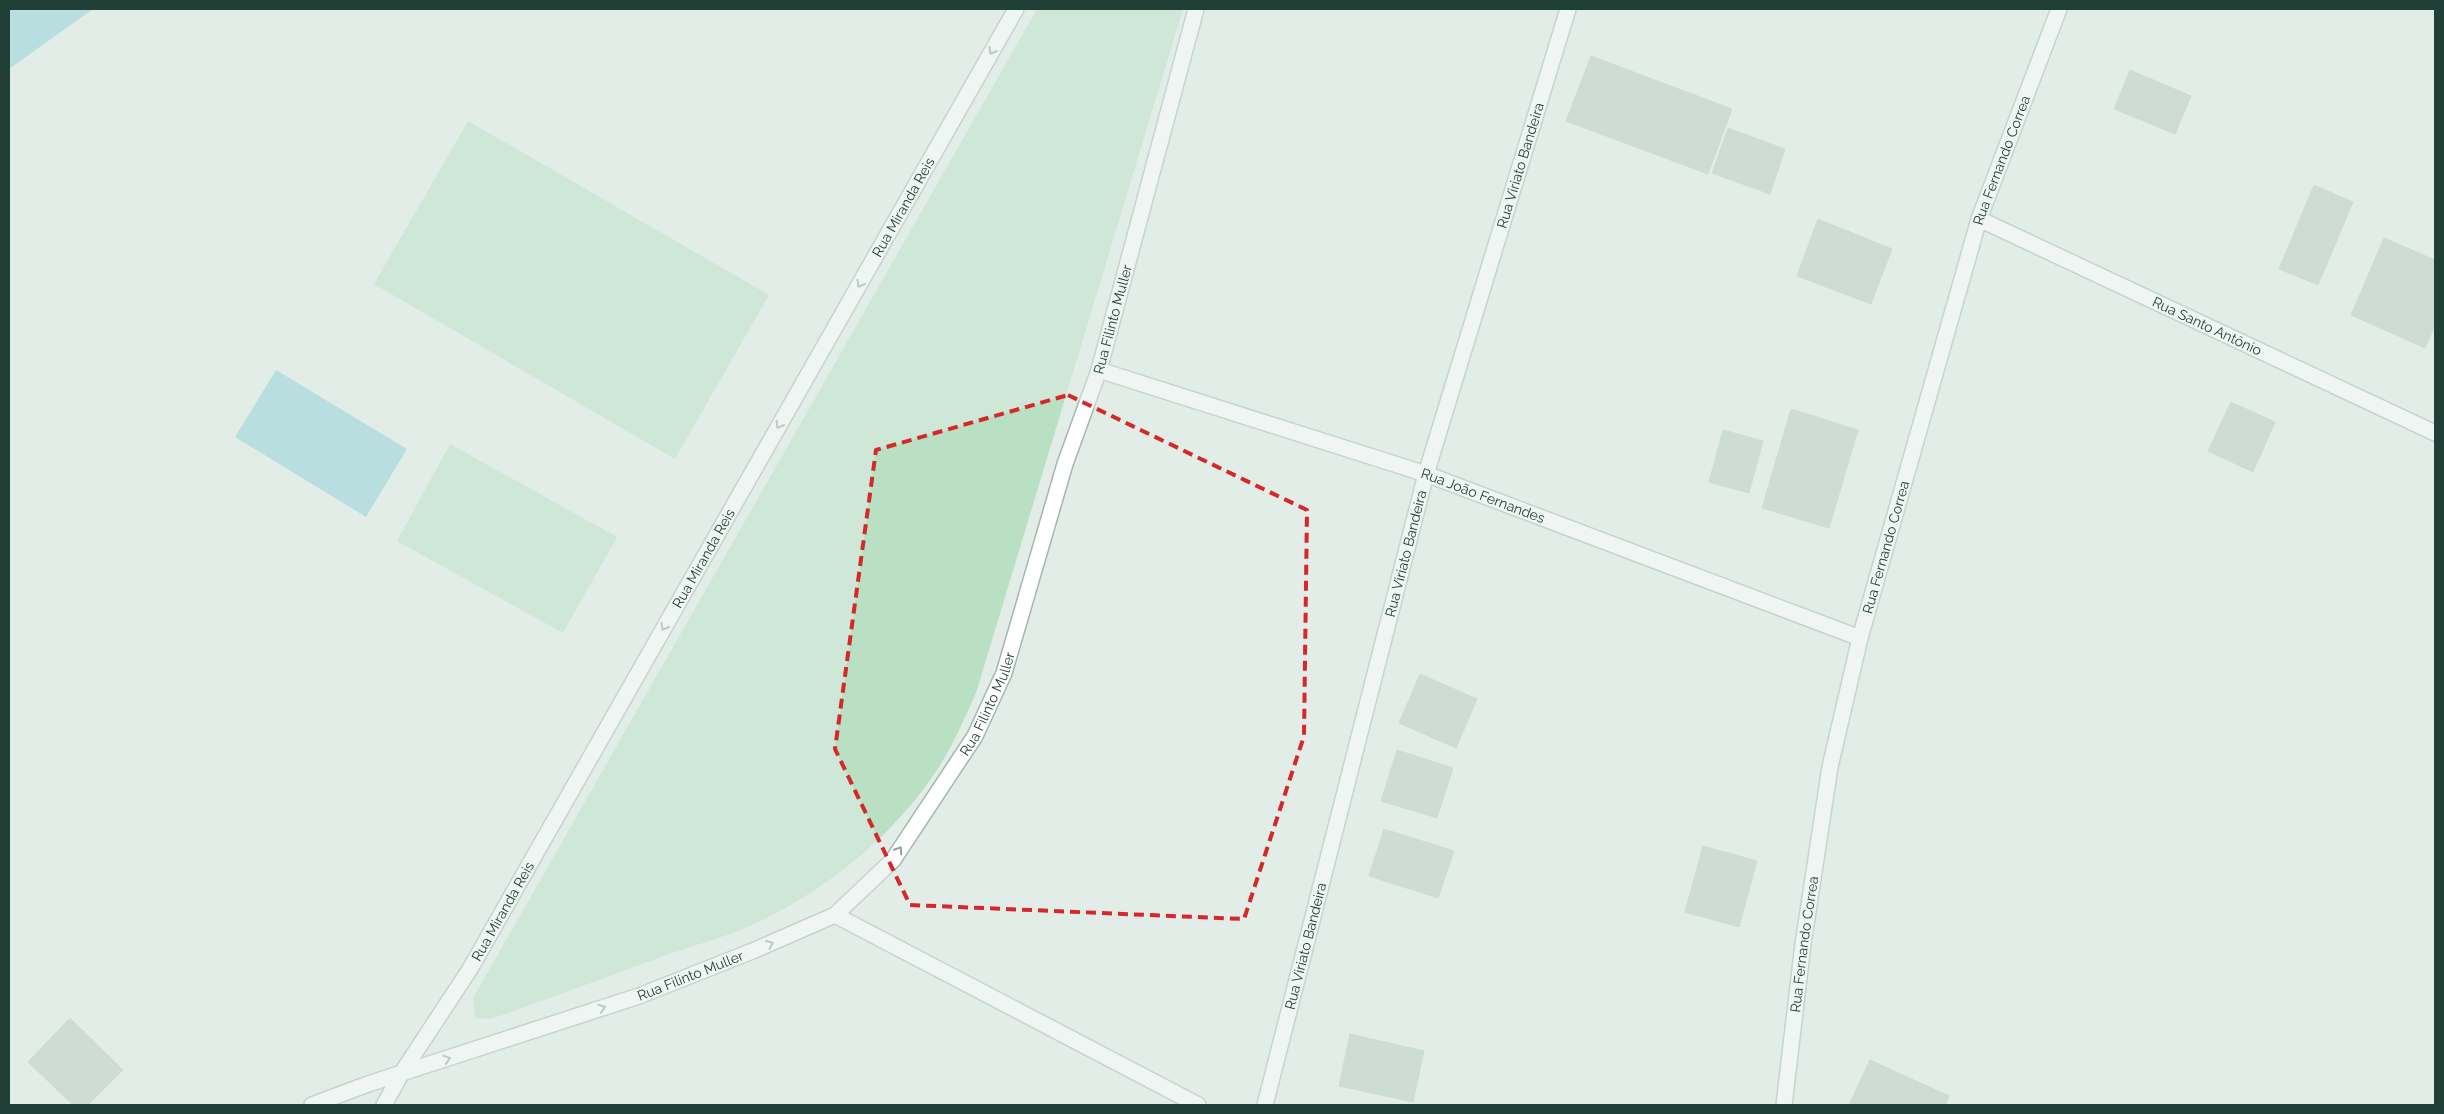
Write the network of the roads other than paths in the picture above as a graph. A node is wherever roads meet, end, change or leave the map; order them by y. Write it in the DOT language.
graph roads {
  1 [pos="1016,9"];
  2 [pos="1196,9"];
  3 [pos="1568,9"];
  4 [pos="2059,9"];
  5 [pos="1979,219"];
  6 [pos="1099,370"];
  7 [pos="2435,433"];
  8 [pos="1426,474"];
  9 [pos="1860,638"];
  10 [pos="835,914"];
  11 [pos="401,1074"];
  12 [pos="312,1105"];
  13 [pos="384,1105"];
  14 [pos="1198,1105"];
  15 [pos="1265,1105"];
  16 [pos="1784,1105"];
  1 -- 11 [label="street, Rua Miranda Reis, one-way"];
  2 -- 6 [label="street, Rua Filinto Muller"];
  3 -- 8 [label="street, Rua Viriato Bandeira"];
  4 -- 5 [label="street, Rua Fernando Correa"];
  5 -- 7 [label="street, Rua Santo Antônio"];
  5 -- 9 [label="street, Rua Fernando Correa"];
  6 -- 8 [label="street, Rua João Fernandes"];
  10 -- 6 [label="street, Rua Filinto Muller, one-way"];
  8 -- 9 [label="street, Rua João Fernandes"];
  8 -- 15 [label="street, Rua Viriato Bandeira"];
  9 -- 16 [label="street, Rua Fernando Correa"];
  11 -- 10 [label="street, Rua Filinto Muller, one-way"];
  10 -- 14 [label="street"];
  11 -- 12 [label="street, Rua Filinto Muller"];
  11 -- 13 [label="street, Rua Miranda Reis"];
}
